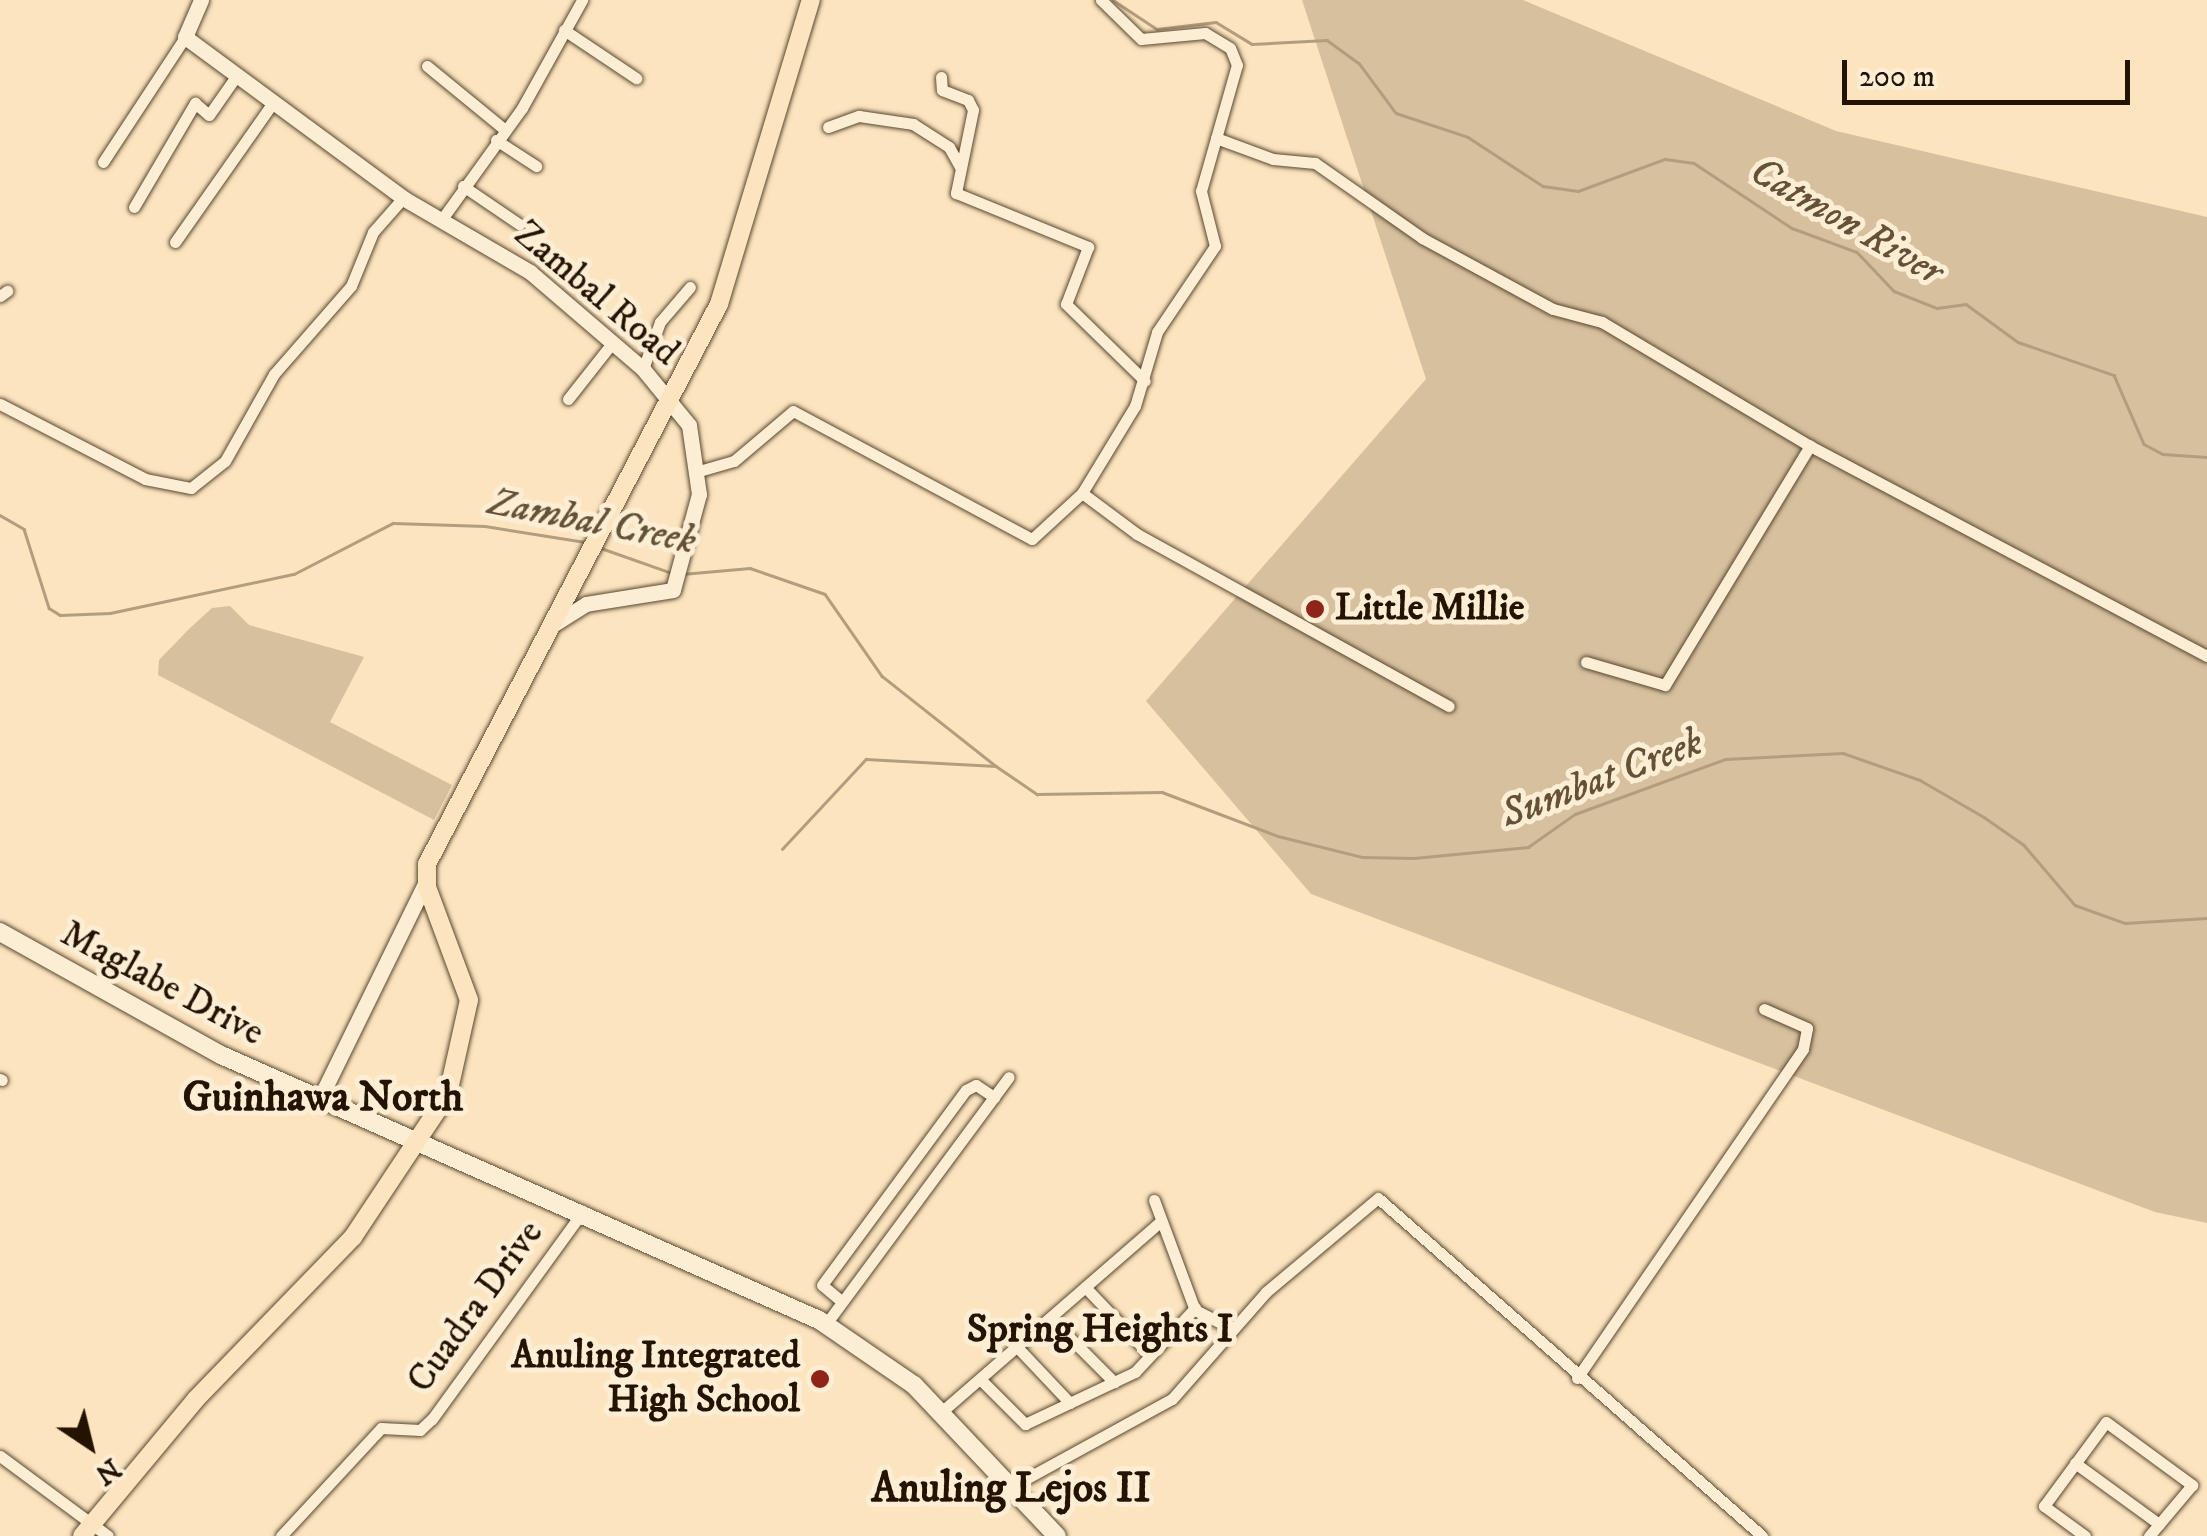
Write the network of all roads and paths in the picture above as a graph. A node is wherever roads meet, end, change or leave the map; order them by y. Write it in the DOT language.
graph roads {
  1 [pos="200,0"];
  2 [pos="582,0"];
  3 [pos="1101,0"];
  4 [pos="810,1"];
  5 [pos="564,30"];
  6 [pos="186,37"];
  7 [pos="427,66"];
  8 [pos="237,76"];
  9 [pos="636,78"];
  10 [pos="941,78"];
  11 [pos="274,101"];
  12 [pos="828,127"];
  13 [pos="500,134"];
  14 [pos="1216,138"];
  15 [pos="104,162"];
  16 [pos="536,166"];
  17 [pos="960,168"];
  18 [pos="463,186"];
  19 [pos="402,198"];
  20 [pos="134,207"];
  21 [pos="442,219"];
  22 [pos="519,224"];
  23 [pos="176,242"];
  24 [pos="690,287"];
  25 [pos="613,342"];
  26 [pos="643,370"];
  27 [pos="1146,381"];
  28 [pos="668,398"];
  29 [pos="568,399"];
  30 [pos="0,404"];
  31 [pos="1810,446"];
  32 [pos="699,471"];
  33 [pos="1082,493"];
  34 [pos="548,631"];
  35 [pos="2207,656"];
  36 [pos="1586,662"];
  37 [pos="1449,706"];
  38 [pos="426,882"];
  39 [pos="1,934"];
  40 [pos="1764,1009"];
  41 [pos="1009,1077"];
  42 [pos="994,1097"];
  43 [pos="320,1098"];
  44 [pos="419,1143"];
  45 [pos="897,1183"];
  46 [pos="917,1198"];
  47 [pos="1154,1200"];
  48 [pos="583,1211"];
  49 [pos="1161,1221"];
  50 [pos="1085,1288"];
  51 [pos="840,1300"];
  52 [pos="1194,1308"];
  53 [pos="1050,1318"];
  54 [pos="826,1324"];
  55 [pos="1233,1329"];
  56 [pos="1016,1347"];
  57 [pos="1150,1355"];
  58 [pos="980,1378"];
  59 [pos="1577,1378"];
  60 [pos="1114,1382"];
  61 [pos="1070,1403"];
  62 [pos="939,1414"];
  63 [pos="0,1456"];
  64 [pos="2074,1463"];
  65 [pos="1011,1488"];
  66 [pos="2159,1524"];
  67 [pos="86,1530"];
  68 [pos="108,1536"];
  69 [pos="281,1536"];
  70 [pos="1057,1536"];
  71 [pos="1762,1536"];
  72 [pos="2086,1536"];
  73 [pos="2148,1536"];
  1 -- 6 [label="street"];
  2 -- 5 [label="street"];
  3 -- 14 [label="street"];
  4 -- 28 [label="main road"];
  5 -- 9 [label="street"];
  5 -- 13 [label="street"];
  6 -- 8 [label="street, Zambal Road"];
  6 -- 15 [label="street"];
  7 -- 13 [label="street"];
  8 -- 11 [label="street, Zambal Road"];
  8 -- 20 [label="street"];
  10 -- 17 [label="street"];
  11 -- 19 [label="street, Zambal Road"];
  11 -- 23 [label="street"];
  12 -- 17 [label="street"];
  13 -- 16 [label="street"];
  13 -- 18 [label="street"];
  14 -- 27 [label="street"];
  14 -- 31 [label="street"];
  17 -- 27 [label="street"];
  18 -- 21 [label="street"];
  18 -- 22 [label="street"];
  19 -- 21 [label="street, Zambal Road"];
  19 -- 30 [label="street"];
  21 -- 25 [label="street, Zambal Road"];
  24 -- 26 [label="street"];
  25 -- 26 [label="street, Zambal Road"];
  25 -- 29 [label="street"];
  26 -- 28 [label="street, Zambal Road"];
  27 -- 33 [label="street"];
  28 -- 32 [label="street, Zambal Road"];
  28 -- 34 [label="main road"];
  31 -- 35 [label="street"];
  31 -- 36 [label="street"];
  32 -- 33 [label="street"];
  32 -- 34 [label="street, Zambal Road"];
  33 -- 37 [label="street"];
  34 -- 38 [label="main road"];
  38 -- 43 [label="street"];
  38 -- 44 [label="main road"];
  39 -- 43 [label="main road, Maglabe Drive"];
  40 -- 59 [label="street"];
  41 -- 42 [label="street"];
  42 -- 45 [label="street"];
  42 -- 46 [label="street"];
  43 -- 44 [label="main road, Maglabe Drive"];
  44 -- 48 [label="main road, Maglabe Drive"];
  44 -- 67 [label="main road"];
  45 -- 46 [label="street"];
  45 -- 51 [label="street"];
  46 -- 51 [label="street"];
  47 -- 49 [label="street"];
  48 -- 54 [label="main road, Maglabe Drive"];
  48 -- 69 [label="street, Cuadra Drive"];
  49 -- 50 [label="street"];
  49 -- 52 [label="street"];
  50 -- 53 [label="street"];
  50 -- 57 [label="street"];
  51 -- 54 [label="street"];
  52 -- 55 [label="street"];
  52 -- 57 [label="street"];
  53 -- 56 [label="street"];
  53 -- 60 [label="street"];
  54 -- 62 [label="main road, Maglabe Drive"];
  55 -- 59 [label="street"];
  55 -- 65 [label="street"];
  56 -- 58 [label="street"];
  56 -- 61 [label="street"];
  57 -- 60 [label="street"];
  58 -- 61 [label="street"];
  58 -- 62 [label="street"];
  59 -- 71 [label="street"];
  60 -- 61 [label="street"];
  62 -- 65 [label="main road, Maglabe Drive"];
  63 -- 67 [label="street"];
  64 -- 66 [label="street"];
  64 -- 66 [label="street"];
  64 -- 72 [label="street"];
  65 -- 70 [label="main road, Maglabe Drive"];
  66 -- 73 [label="street"];
  67 -- 68 [label="street"];
}
